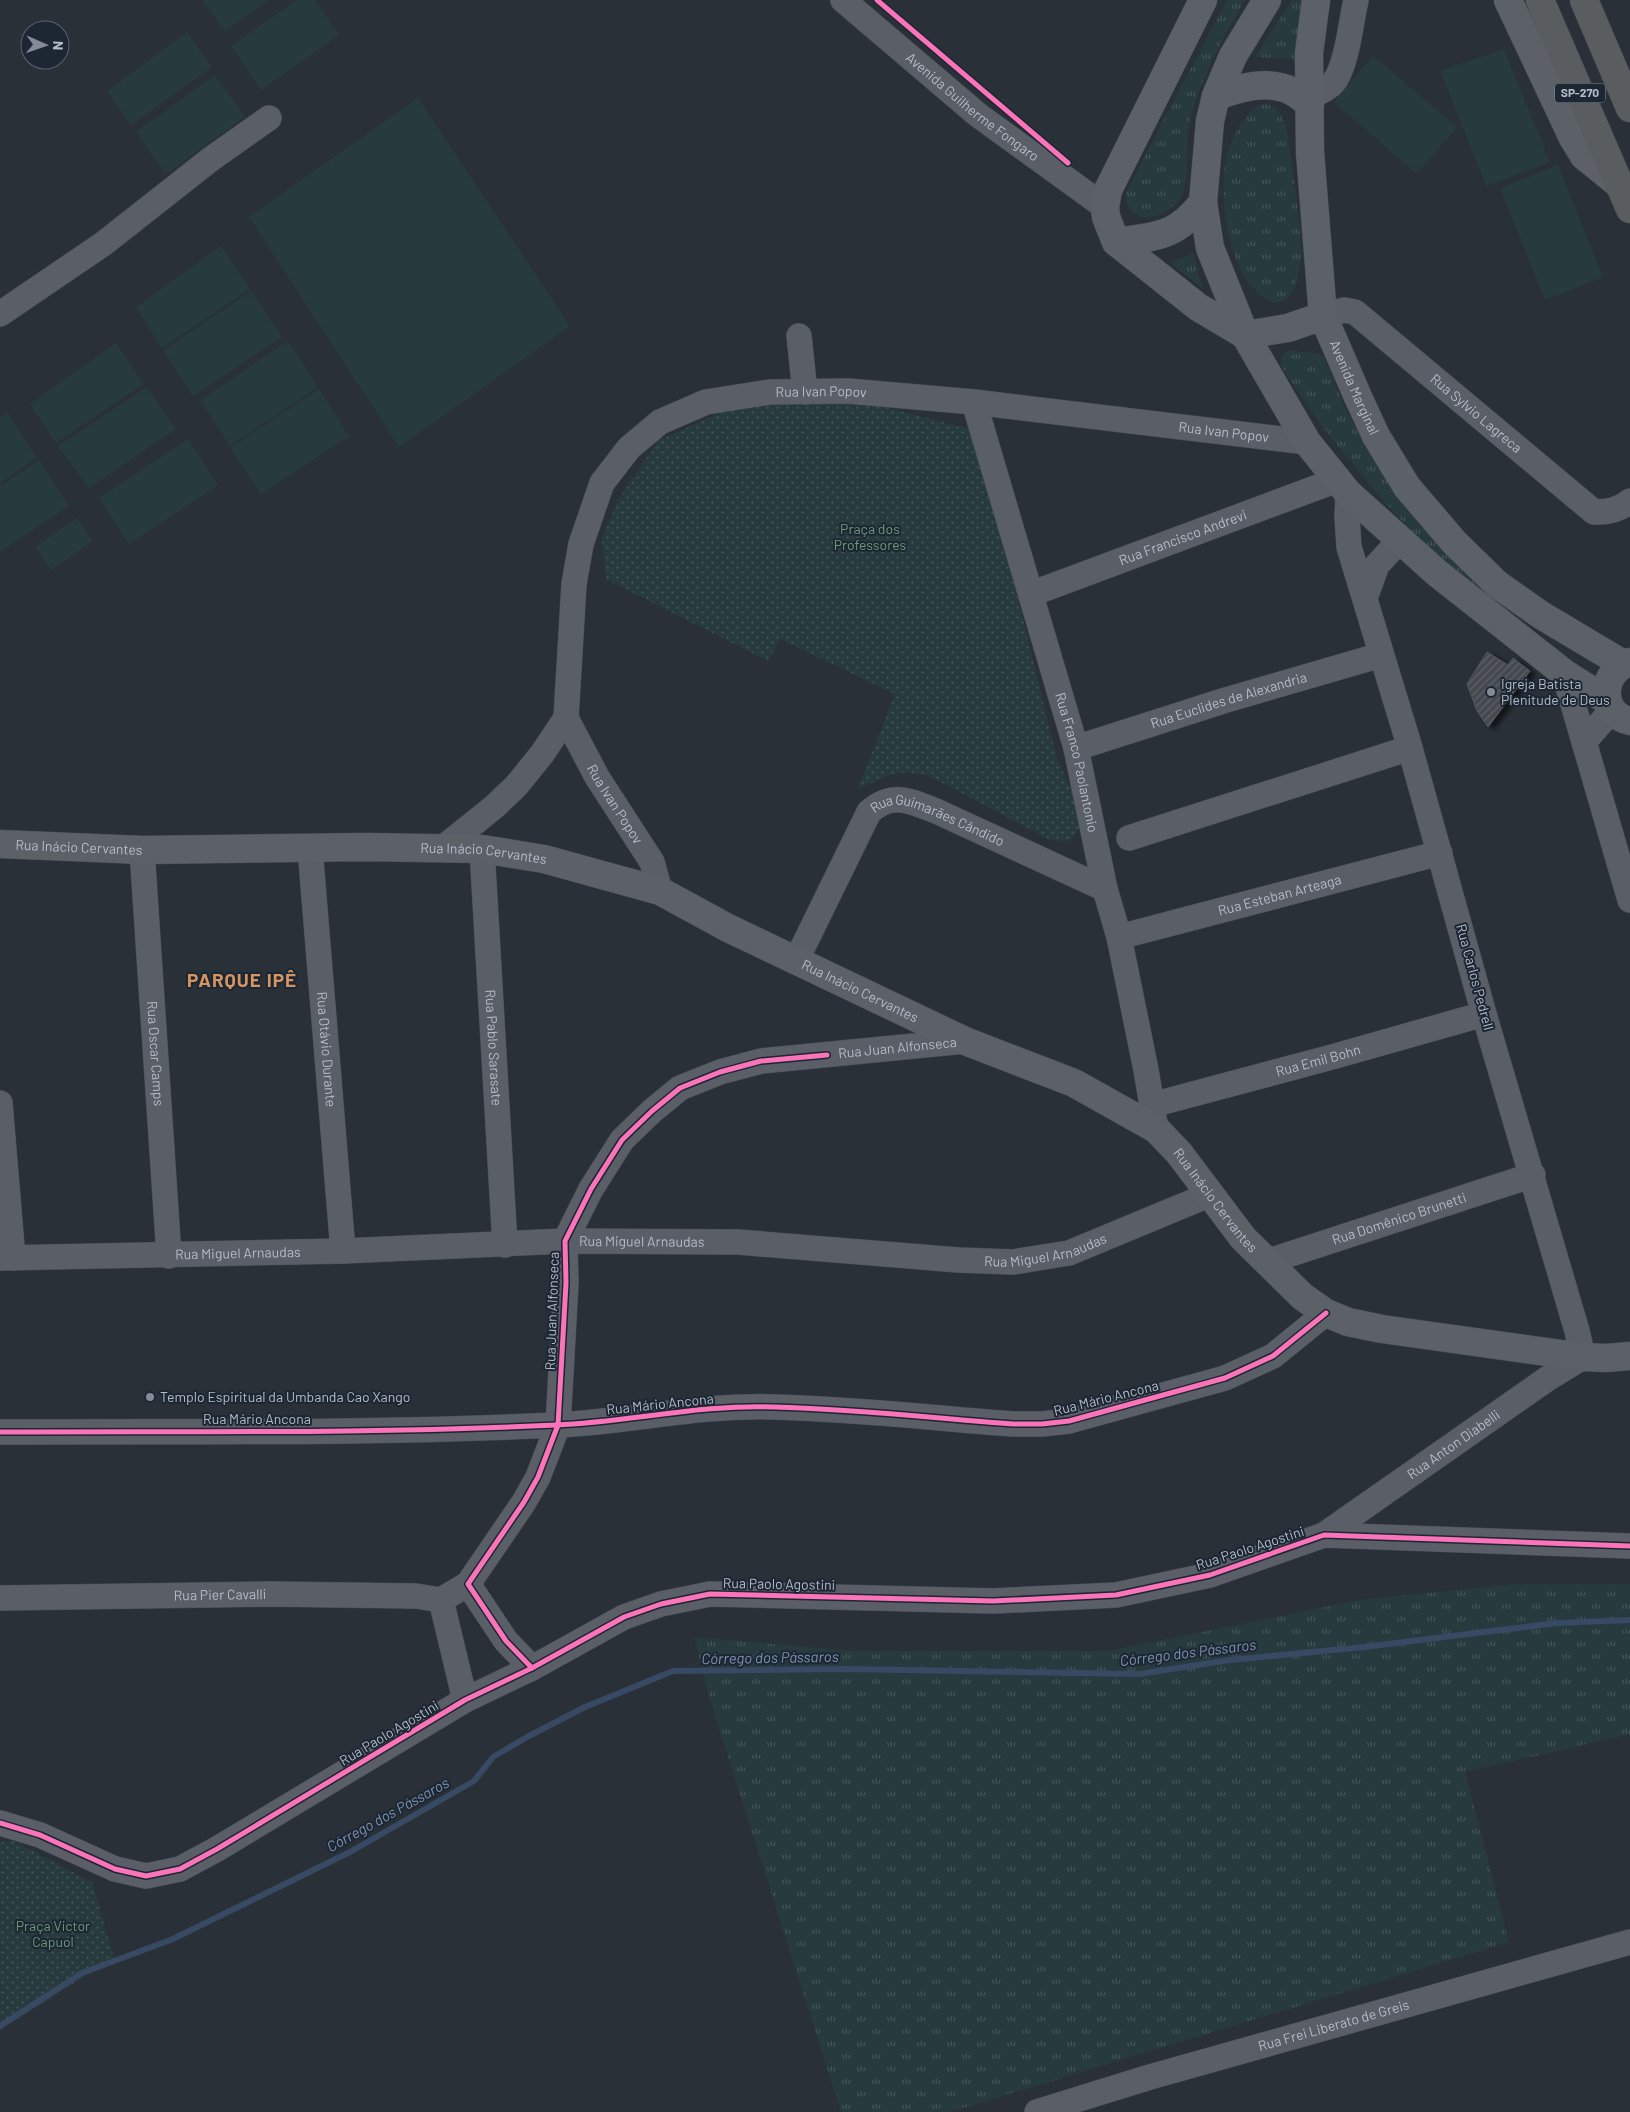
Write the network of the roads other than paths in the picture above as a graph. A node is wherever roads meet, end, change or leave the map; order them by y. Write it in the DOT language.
graph roads {
  1 [pos="844,0"];
  2 [pos="1203,0"];
  3 [pos="1267,0"];
  4 [pos="1316,0"];
  5 [pos="1356,0"];
  6 [pos="1508,0"];
  7 [pos="1540,0"];
  8 [pos="1584,0"];
  9 [pos="1216,96"];
  10 [pos="1310,100"];
  11 [pos="1630,108"];
  12 [pos="269,118"];
  13 [pos="1625,198"];
  14 [pos="1203,202"];
  15 [pos="1105,207"];
  16 [pos="1116,242"];
  17 [pos="0,314"];
  18 [pos="1323,316"];
  19 [pos="1245,335"];
  20 [pos="799,336"];
  21 [pos="805,392"];
  22 [pos="974,402"];
  23 [pos="1307,442"];
  24 [pos="1342,486"];
  25 [pos="1630,501"];
  26 [pos="1400,540"];
  27 [pos="1031,594"];
  28 [pos="1365,598"];
  29 [pos="1381,655"];
  30 [pos="1628,658"];
  31 [pos="1564,673"];
  32 [pos="1616,711"];
  33 [pos="566,718"];
  34 [pos="1584,742"];
  35 [pos="1076,748"];
  36 [pos="1410,748"];
  37 [pos="1129,838"];
  38 [pos="0,844"];
  39 [pos="444,847"];
  40 [pos="310,848"];
  41 [pos="482,849"];
  42 [pos="142,850"];
  43 [pos="1440,853"];
  44 [pos="1105,889"];
  45 [pos="660,892"];
  46 [pos="1630,900"];
  47 [pos="1118,938"];
  48 [pos="796,961"];
  49 [pos="1484,1014"];
  50 [pos="965,1041"];
  51 [pos="0,1103"];
  52 [pos="1154,1117"];
  53 [pos="1533,1175"];
  54 [pos="1211,1194"];
  55 [pos="565,1241"];
  56 [pos="505,1245"];
  57 [pos="344,1251"];
  58 [pos="169,1256"];
  59 [pos="7,1258"];
  60 [pos="1266,1262"];
  61 [pos="1326,1313"];
  62 [pos="1630,1356"];
  63 [pos="1583,1357"];
  64 [pos="558,1425"];
  65 [pos="0,1432"];
  66 [pos="1324,1535"];
  67 [pos="1630,1546"];
  68 [pos="468,1584"];
  69 [pos="0,1598"];
  70 [pos="440,1600"];
  71 [pos="532,1668"];
  72 [pos="465,1700"];
  73 [pos="0,1823"];
  74 [pos="1630,1942"];
  75 [pos="1037,2112"];
  1 -- 15 [label="street, Avenida Guilherme Fongaro"];
  2 -- 15 [label="main road"];
  3 -- 9 [label="main road"];
  4 -- 10 [label="main road, Avenida Marginal"];
  5 -- 10 [label="street"];
  6 -- 13 [label="main road"];
  7 -- 13 [label="highway, SP-270"];
  8 -- 11 [label="highway, SP-270"];
  9 -- 10 [label="main road"];
  9 -- 14 [label="main road"];
  10 -- 18 [label="main road, Avenida Marginal"];
  12 -- 17 [label="street"];
  14 -- 16 [label="main road"];
  14 -- 19 [label="main road"];
  15 -- 16 [label="main road"];
  16 -- 19 [label="main road"];
  18 -- 19 [label="main road"];
  18 -- 25 [label="street, Rua Sylvio Lagreca"];
  18 -- 30 [label="main road, Avenida Marginal"];
  19 -- 23 [label="main road"];
  20 -- 21 [label="street"];
  21 -- 22 [label="street, Rua Ivan Popov"];
  21 -- 33 [label="street, Rua Ivan Popov"];
  22 -- 23 [label="street, Rua Ivan Popov"];
  22 -- 27 [label="street, Rua Franco Paolantonio"];
  23 -- 24 [label="main road"];
  24 -- 26 [label="main road"];
  24 -- 27 [label="street, Rua Francisco Andrevi"];
  24 -- 28 [label="street, Rua Carlos Pedrell"];
  26 -- 28 [label="street"];
  26 -- 31 [label="main road"];
  27 -- 35 [label="street, Rua Franco Paolantonio"];
  28 -- 29 [label="street, Rua Carlos Pedrell"];
  29 -- 35 [label="street, Rua Euclides de Alexandria"];
  29 -- 36 [label="street, Rua Carlos Pedrell"];
  30 -- 32 [label="main road"];
  31 -- 32 [label="main road"];
  31 -- 34 [label="street"];
  32 -- 34 [label="street"];
  33 -- 39 [label="street"];
  33 -- 45 [label="street, Rua Ivan Popov"];
  34 -- 46 [label="street"];
  35 -- 44 [label="street, Rua Franco Paolantonio"];
  36 -- 37 [label="street"];
  36 -- 43 [label="street, Rua Carlos Pedrell"];
  38 -- 42 [label="main road, Rua Inácio Cervantes"];
  39 -- 40 [label="main road, Rua Inácio Cervantes"];
  39 -- 41 [label="main road, Rua Inácio Cervantes"];
  40 -- 42 [label="main road, Rua Inácio Cervantes"];
  40 -- 57 [label="street, Rua Otávio Durante"];
  41 -- 45 [label="main road, Rua Inácio Cervantes"];
  41 -- 56 [label="street, Rua Pablo Sarasate"];
  42 -- 58 [label="street, Rua Oscar Camps"];
  43 -- 47 [label="street, Rua Esteban Arteaga"];
  43 -- 49 [label="street, Rua Carlos Pedrell"];
  44 -- 47 [label="street, Rua Franco Paolantonio"];
  44 -- 48 [label="street, Rua Guimarães Cândido"];
  45 -- 48 [label="main road, Rua Inácio Cervantes"];
  47 -- 52 [label="street, Rua Franco Paolantonio"];
  48 -- 50 [label="main road, Rua Inácio Cervantes"];
  49 -- 52 [label="street, Rua Emil Bohn"];
  49 -- 53 [label="street, Rua Carlos Pedrell"];
  50 -- 52 [label="main road, Rua Inácio Cervantes"];
  50 -- 55 [label="street, Rua Juan Alfonseca"];
  51 -- 59 [label="street"];
  52 -- 54 [label="main road, Rua Inácio Cervantes"];
  53 -- 60 [label="street, Rua Domênico Brunetti"];
  53 -- 63 [label="street, Rua Carlos Pedrell"];
  54 -- 55 [label="street, Rua Miguel Arnaudas"];
  54 -- 60 [label="main road, Rua Inácio Cervantes"];
  55 -- 56 [label="street, Rua Miguel Arnaudas"];
  55 -- 64 [label="street, Rua Juan Alfonseca"];
  56 -- 57 [label="street, Rua Miguel Arnaudas"];
  57 -- 58 [label="street, Rua Miguel Arnaudas"];
  58 -- 59 [label="street, Rua Miguel Arnaudas"];
  60 -- 61 [label="main road, Rua Inácio Cervantes"];
  61 -- 63 [label="main road, Rua Inácio Cervantes"];
  61 -- 64 [label="street, Rua Mário Ancona"];
  62 -- 63 [label="main road, Rua Inácio Cervantes"];
  63 -- 66 [label="street, Rua Anton Diabelli"];
  64 -- 65 [label="street, Rua Mário Ancona"];
  64 -- 68 [label="street, Rua Juan Alfonseca"];
  66 -- 67 [label="street, Rua Paolo Agostini"];
  66 -- 71 [label="street, Rua Paolo Agostini"];
  68 -- 70 [label="street, Rua Juan Alfonseca"];
  68 -- 71 [label="street"];
  69 -- 70 [label="street, Rua Pier Cavalli"];
  70 -- 72 [label="street"];
  71 -- 72 [label="street, Rua Paolo Agostini"];
  72 -- 73 [label="street, Rua Paolo Agostini"];
  74 -- 75 [label="street, Rua Frei Liberato de Greis"];
}
